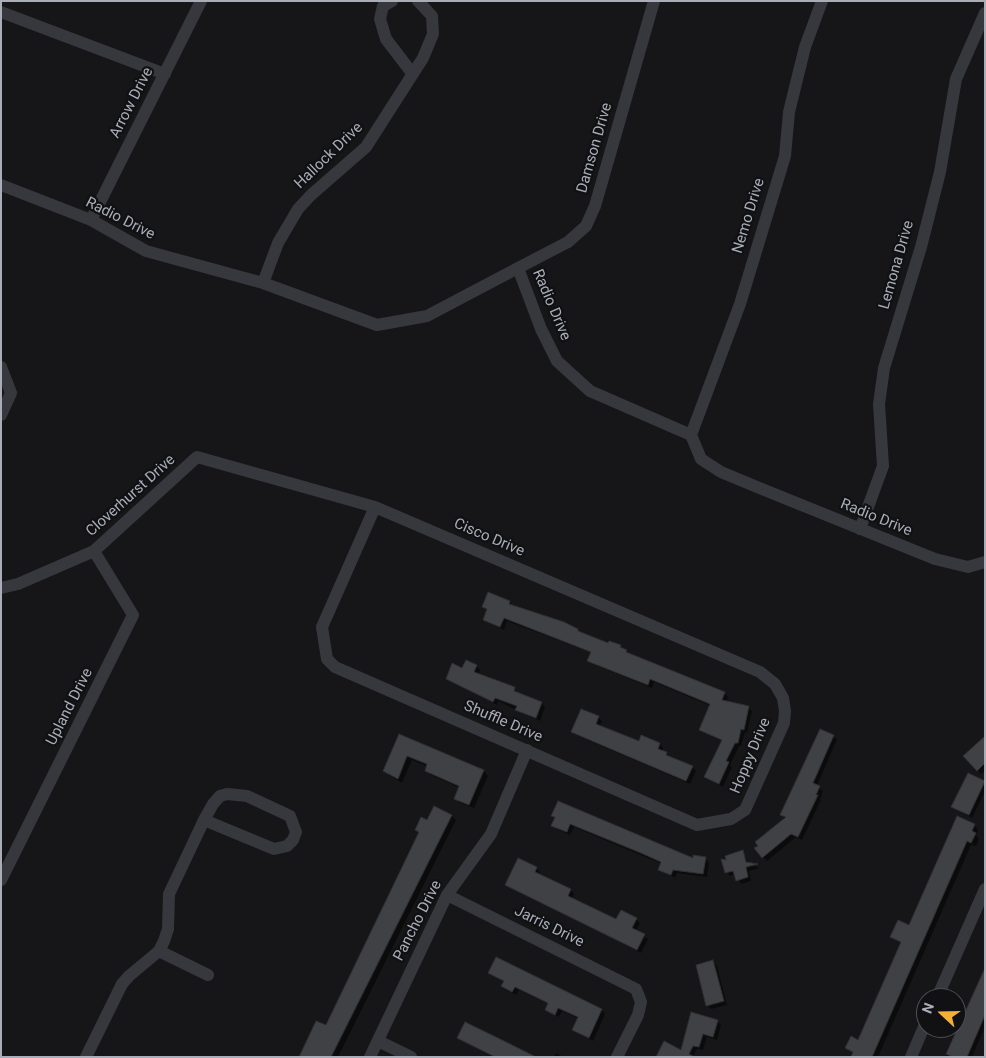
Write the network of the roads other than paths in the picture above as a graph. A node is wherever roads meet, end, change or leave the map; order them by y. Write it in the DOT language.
graph roads {
  1 [pos="201,1"];
  2 [pos="392,1"];
  3 [pos="418,1"];
  4 [pos="654,1"];
  5 [pos="822,1"];
  6 [pos="1,12"];
  7 [pos="985,13"];
  8 [pos="412,73"];
  9 [pos="165,74"];
  10 [pos="1,185"];
  11 [pos="91,220"];
  12 [pos="518,268"];
  13 [pos="263,283"];
  14 [pos="1,367"];
  15 [pos="1,415"];
  16 [pos="691,435"];
  17 [pos="197,457"];
  18 [pos="375,507"];
  19 [pos="860,529"];
  20 [pos="94,551"];
  21 [pos="985,562"];
  22 [pos="1,588"];
  23 [pos="760,672"];
  24 [pos="527,750"];
  25 [pos="204,820"];
  26 [pos="697,825"];
  27 [pos="1,880"];
  28 [pos="985,889"];
  29 [pos="447,894"];
  30 [pos="159,951"];
  31 [pos="208,975"];
  32 [pos="941,988"];
  33 [pos="919,1038"];
  34 [pos="378,1041"];
  35 [pos="86,1057"];
  36 [pos="370,1057"];
  37 [pos="411,1057"];
  38 [pos="617,1057"];
  39 [pos="911,1057"];
  1 -- 9 [label="street, Arrow Drive"];
  2 -- 8 [label="street"];
  3 -- 13 [label="street, Hallock Drive"];
  4 -- 12 [label="street, Damson Drive"];
  5 -- 16 [label="street, Nemo Drive"];
  6 -- 9 [label="street"];
  7 -- 19 [label="street, Lemona Drive"];
  9 -- 11 [label="street, Arrow Drive"];
  10 -- 11 [label="street, Radio Drive"];
  11 -- 13 [label="street, Radio Drive"];
  12 -- 13 [label="street, Radio Drive"];
  12 -- 16 [label="street, Radio Drive"];
  14 -- 15 [label="street"];
  16 -- 19 [label="street, Radio Drive"];
  17 -- 18 [label="street, Cisco Drive"];
  17 -- 20 [label="street, Cloverhurst Drive"];
  18 -- 23 [label="street, Cisco Drive"];
  18 -- 24 [label="street, Shuffle Drive"];
  19 -- 21 [label="street, Radio Drive"];
  20 -- 22 [label="street, Cloverhurst Drive"];
  20 -- 27 [label="street, Upland Drive"];
  23 -- 26 [label="street, Hoppy Drive"];
  24 -- 26 [label="street, Shuffle Drive"];
  24 -- 29 [label="street, Pancho Drive"];
  25 -- 25 [label="street"];
  25 -- 30 [label="street"];
  28 -- 32 [label="street"];
  29 -- 34 [label="street, Pancho Drive"];
  29 -- 38 [label="street, Jarris Drive"];
  30 -- 31 [label="street"];
  30 -- 35 [label="street"];
  33 -- 39 [label="street"];
  34 -- 36 [label="street, Pancho Drive"];
  34 -- 37 [label="street"];
}
